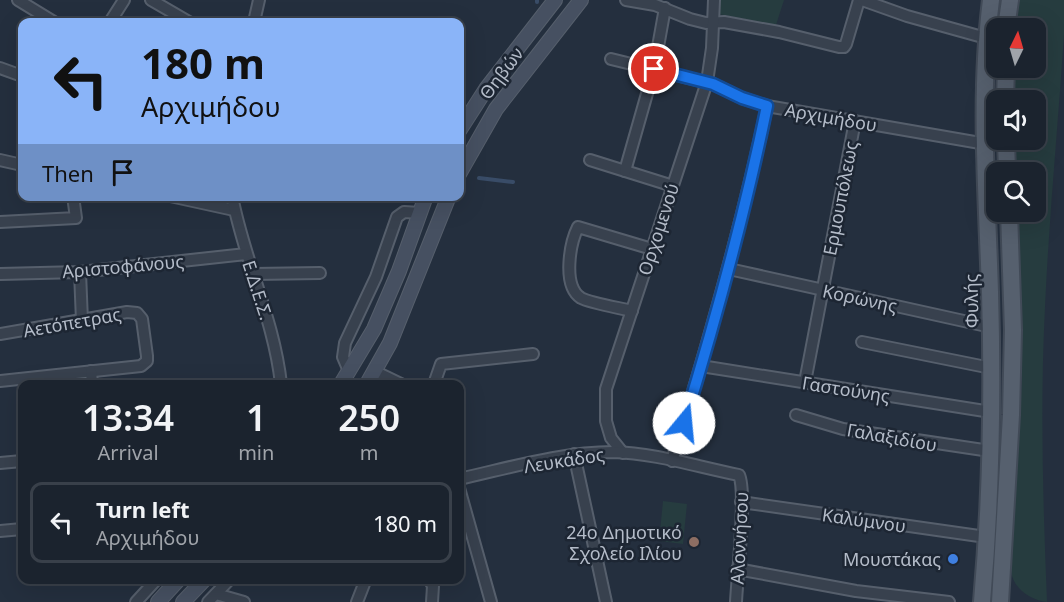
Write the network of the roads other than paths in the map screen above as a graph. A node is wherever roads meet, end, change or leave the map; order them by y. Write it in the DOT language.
graph roads {
  1 [pos="18,0"];
  2 [pos="124,0"];
  3 [pos="152,0"];
  4 [pos="259,0"];
  5 [pos="555,0"];
  6 [pos="581,0"];
  7 [pos="626,0"];
  8 [pos="714,0"];
  9 [pos="860,0"];
  10 [pos="990,0"];
  11 [pos="1010,0"];
  12 [pos="665,8"];
  13 [pos="47,18"];
  14 [pos="113,18"];
  15 [pos="182,18"];
  16 [pos="255,18"];
  17 [pos="988,18"];
  18 [pos="1007,18"];
  19 [pos="713,22"];
  20 [pos="986,38"];
  21 [pos="611,59"];
  22 [pos="0,68"];
  23 [pos="654,69"];
  24 [pos="18,75"];
  25 [pos="706,82"];
  26 [pos="767,106"];
  27 [pos="855,120"];
  28 [pos="464,124"];
  29 [pos="986,144"];
  30 [pos="986,150"];
  31 [pos="0,160"];
  32 [pos="590,160"];
  33 [pos="18,164"];
  34 [pos="464,164"];
  35 [pos="625,171"];
  36 [pos="673,186"];
  37 [pos="74,201"];
  38 [pos="193,201"];
  39 [pos="233,201"];
  40 [pos="424,201"];
  41 [pos="447,201"];
  42 [pos="234,210"];
  43 [pos="420,213"];
  44 [pos="0,222"];
  45 [pos="1009,222"];
  46 [pos="652,249"];
  47 [pos="246,254"];
  48 [pos="729,269"];
  49 [pos="80,272"];
  50 [pos="320,273"];
  51 [pos="0,274"];
  52 [pos="254,274"];
  53 [pos="822,290"];
  54 [pos="632,311"];
  55 [pos="82,321"];
  56 [pos="991,327"];
  57 [pos="0,334"];
  58 [pos="862,342"];
  59 [pos="532,354"];
  60 [pos="702,366"];
  61 [pos="991,368"];
  62 [pos="91,371"];
  63 [pos="349,371"];
  64 [pos="374,371"];
  65 [pos="92,380"];
  66 [pos="280,380"];
  67 [pos="343,380"];
  68 [pos="369,380"];
  69 [pos="389,380"];
  70 [pos="435,380"];
  71 [pos="0,381"];
  72 [pos="805,382"];
  73 [pos="990,412"];
  74 [pos="796,414"];
  75 [pos="990,451"];
  76 [pos="618,453"];
  77 [pos="574,454"];
  78 [pos="18,461"];
  79 [pos="672,461"];
  80 [pos="0,463"];
  81 [pos="739,475"];
  82 [pos="464,478"];
  83 [pos="741,502"];
  84 [pos="464,506"];
  85 [pos="18,529"];
  86 [pos="0,531"];
  87 [pos="986,537"];
  88 [pos="737,568"];
  89 [pos="152,584"];
  90 [pos="174,584"];
  91 [pos="200,584"];
  92 [pos="226,584"];
  93 [pos="364,584"];
  94 [pos="431,584"];
  95 [pos="212,598"];
  96 [pos="136,602"];
  97 [pos="158,602"];
  98 [pos="183,602"];
  99 [pos="244,602"];
  100 [pos="357,602"];
  101 [pos="432,602"];
  102 [pos="491,602"];
  103 [pos="606,602"];
  104 [pos="735,602"];
  105 [pos="949,602"];
  106 [pos="982,602"];
  107 [pos="1000,602"];
  1 -- 13 [label="street"];
  2 -- 14 [label="street"];
  3 -- 15 [label="street"];
  4 -- 16 [label="street"];
  5 -- 28 [label="main road, Θηβών"];
  6 -- 34 [label="main road, Θηβών"];
  7 -- 12 [label="street"];
  8 -- 19 [label="street, Ορχομενού"];
  9 -- 19 [label="street"];
  9 -- 20 [label="street"];
  10 -- 17 [label="main road, Φυλής"];
  11 -- 18 [label="main road"];
  12 -- 19 [label="street"];
  12 -- 23 [label="street"];
  19 -- 25 [label="street, Ορχομενού"];
  21 -- 23 [label="street, Αρχιμήδου"];
  22 -- 24 [label="street"];
  23 -- 25 [label="street, Αρχιμήδου"];
  23 -- 35 [label="street"];
  25 -- 26 [label="street, Αρχιμήδου"];
  25 -- 36 [label="street, Ορχομενού"];
  26 -- 27 [label="street, Αρχιμήδου"];
  26 -- 48 [label="street"];
  27 -- 29 [label="street, Αρχιμήδου"];
  27 -- 53 [label="street, Ερμουπόλεως"];
  30 -- 56 [label="main road, Φυλής"];
  31 -- 33 [label="street"];
  32 -- 35 [label="street"];
  35 -- 36 [label="street"];
  36 -- 46 [label="street, Ορχομενού"];
  37 -- 44 [label="street"];
  38 -- 42 [label="street"];
  39 -- 42 [label="street, Ε.Δ.Ε.Σ."];
  40 -- 43 [label="main road"];
  41 -- 64 [label="main road"];
  42 -- 47 [label="street, Ε.Δ.Ε.Σ."];
  43 -- 63 [label="main road"];
  43 -- 63 [label="street"];
  45 -- 107 [label="main road"];
  46 -- 54 [label="street, Ορχομενού"];
  46 -- 54 [label="street"];
  47 -- 49 [label="street, Αριστοφάνους"];
  47 -- 52 [label="street, Ε.Δ.Ε.Σ."];
  48 -- 53 [label="street, Κορώνης"];
  48 -- 60 [label="street"];
  49 -- 51 [label="street, Αριστοφάνους"];
  49 -- 55 [label="street"];
  50 -- 52 [label="street"];
  52 -- 66 [label="street, Ε.Δ.Ε.Σ."];
  53 -- 56 [label="street, Κορώνης"];
  53 -- 72 [label="street, Ερμουπόλεως"];
  54 -- 76 [label="street, Ορχομενού"];
  55 -- 57 [label="street, Αετόπετρας"];
  55 -- 62 [label="street, Αετόπετρας"];
  56 -- 61 [label="main road, Φυλής"];
  58 -- 61 [label="street"];
  59 -- 70 [label="street"];
  60 -- 72 [label="street, Γαστούνης"];
  60 -- 79 [label="street"];
  61 -- 73 [label="main road, Φυλής"];
  62 -- 65 [label="street"];
  62 -- 71 [label="street"];
  63 -- 67 [label="main road"];
  64 -- 68 [label="main road"];
  64 -- 69 [label="street"];
  72 -- 73 [label="street, Γαστούνης"];
  73 -- 75 [label="main road, Φυλής"];
  74 -- 75 [label="street, Γαλαξιδίου"];
  75 -- 87 [label="main road, Φυλής"];
  76 -- 77 [label="street, Λευκάδος"];
  76 -- 79 [label="street, Λευκάδος"];
  77 -- 82 [label="street, Λευκάδος"];
  77 -- 103 [label="street"];
  78 -- 80 [label="street"];
  79 -- 81 [label="street, Λευκάδος"];
  81 -- 83 [label="street, Αλοννήσου"];
  83 -- 87 [label="street, Καλύμνου"];
  83 -- 88 [label="street, Αλοννήσου"];
  84 -- 102 [label="street"];
  85 -- 86 [label="street"];
  87 -- 106 [label="main road, Φυλής"];
  88 -- 104 [label="street, Αλοννήσου"];
  88 -- 105 [label="street"];
  89 -- 96 [label="street"];
  90 -- 97 [label="main road"];
  91 -- 98 [label="main road"];
  92 -- 95 [label="street"];
  93 -- 100 [label="street"];
  94 -- 101 [label="street"];
  95 -- 99 [label="street"];
}
